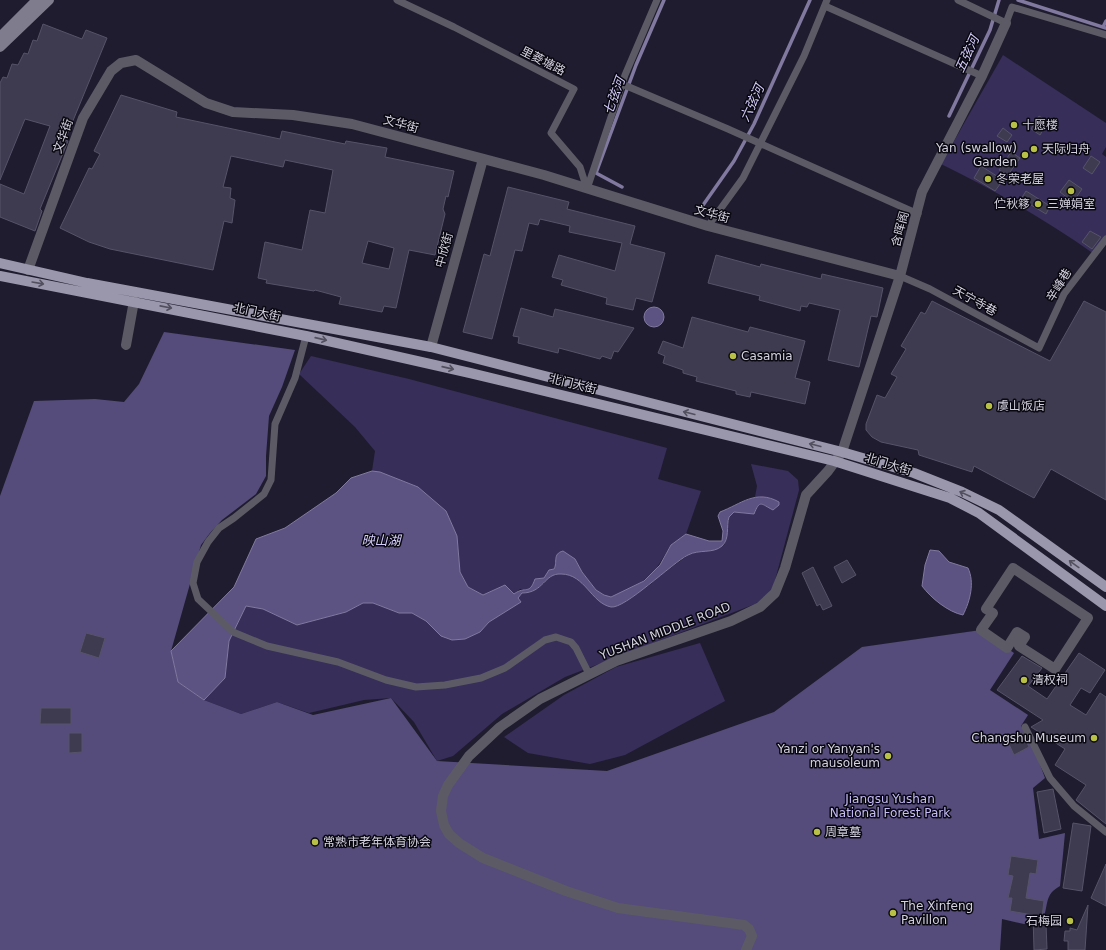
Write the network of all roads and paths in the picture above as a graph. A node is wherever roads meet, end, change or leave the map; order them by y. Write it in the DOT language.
graph roads {
  1 [pos="37,0"];
  2 [pos="49,0"];
  3 [pos="397,0"];
  4 [pos="657,0"];
  5 [pos="958,0"];
  6 [pos="826,3"];
  7 [pos="1006,22"];
  8 [pos="1106,35"];
  9 [pos="0,37"];
  10 [pos="0,47"];
  11 [pos="982,76"];
  12 [pos="622,84"];
  13 [pos="759,145"];
  14 [pos="483,159"];
  15 [pos="586,189"];
  16 [pos="918,214"];
  17 [pos="708,226"];
  18 [pos="1106,239"];
  19 [pos="0,263"];
  20 [pos="28,270"];
  21 [pos="0,276"];
  22 [pos="900,276"];
  23 [pos="134,301"];
  24 [pos="306,336"];
  25 [pos="126,344"];
  26 [pos="431,347"];
  27 [pos="1039,348"];
  28 [pos="842,452"];
  29 [pos="834,461"];
  30 [pos="1106,587"];
  31 [pos="1106,606"];
  32 [pos="986,609"];
  33 [pos="589,674"];
  34 [pos="1025,727"];
  35 [pos="1106,832"];
  36 [pos="746,950"];
  1 -- 9 [label="main road"];
  2 -- 10 [label="main road"];
  3 -- 15 [label="lane, 里菱塘路"];
  4 -- 12 [label="lane"];
  5 -- 7 [label="lane"];
  6 -- 11 [label="lane"];
  6 -- 13 [label="lane"];
  7 -- 8 [label="lane"];
  7 -- 11 [label="street, 含晖阁"];
  11 -- 16 [label="street, 含晖阁"];
  12 -- 13 [label="lane"];
  12 -- 15 [label="lane"];
  13 -- 16 [label="lane"];
  13 -- 17 [label="lane"];
  14 -- 15 [label="street, 文华街"];
  14 -- 20 [label="street, 文华街"];
  14 -- 26 [label="street, 中欣街"];
  15 -- 17 [label="street, 文华街"];
  16 -- 22 [label="street, 含晖阁"];
  17 -- 22 [label="street, 文华街"];
  18 -- 27 [label="lane, 辛峰巷"];
  19 -- 20 [label="main road, 北门大街"];
  20 -- 26 [label="main road, 北门大街"];
  21 -- 23 [label="main road, 北门大街, one-way"];
  22 -- 27 [label="lane, 天宁寺巷"];
  22 -- 28 [label="street, 含晖阁"];
  23 -- 24 [label="main road, 北门大街, one-way"];
  23 -- 25 [label="street"];
  24 -- 29 [label="main road, 北门大街, one-way"];
  24 -- 33 [label="lane"];
  28 -- 26 [label="main road, 北门大街, one-way"];
  28 -- 29 [label="street, YUSHAN MIDDLE ROAD"];
  30 -- 28 [label="main road, 北门大街, one-way"];
  29 -- 31 [label="main road, 北门大街"];
  29 -- 33 [label="street, YUSHAN MIDDLE ROAD"];
  32 -- 32 [label="street"];
  33 -- 36 [label="street, YUSHAN MIDDLE ROAD"];
  34 -- 35 [label="lane"];
}
